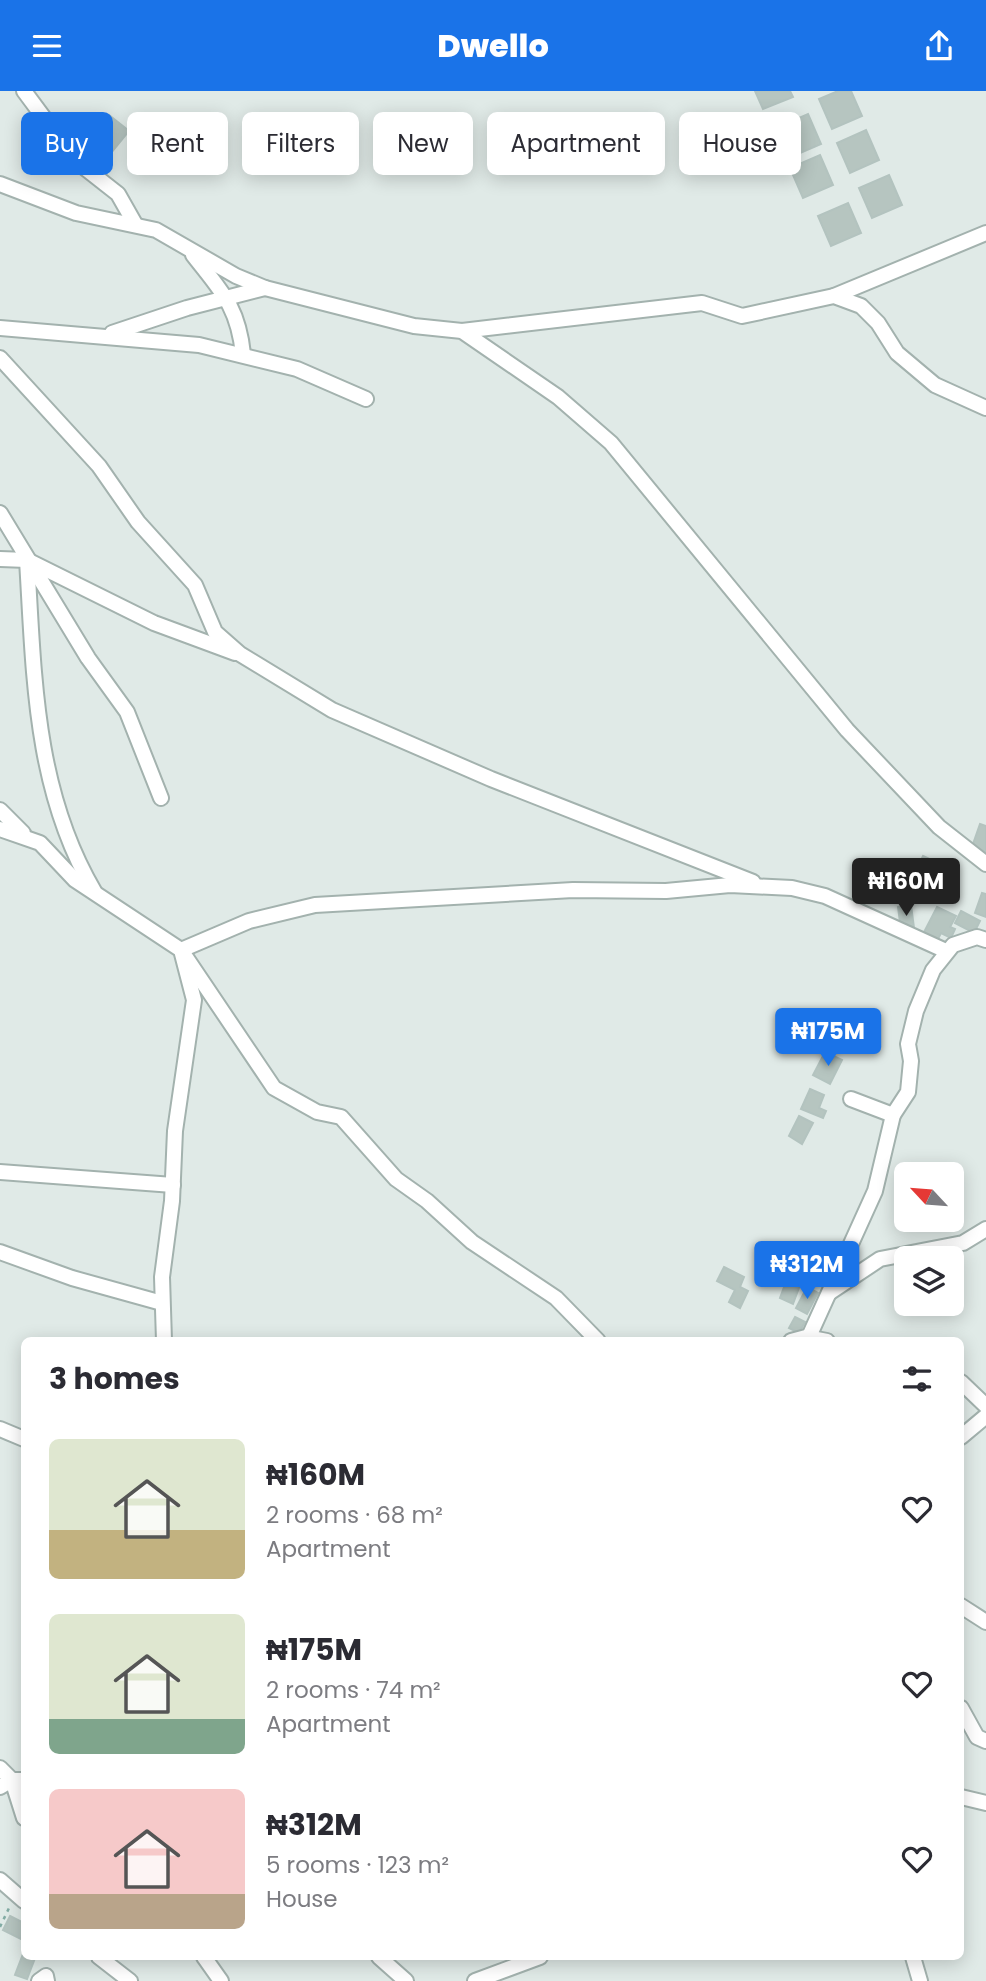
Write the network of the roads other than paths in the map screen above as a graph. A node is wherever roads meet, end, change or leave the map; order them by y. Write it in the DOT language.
graph roads {
  1 [pos="24,91"];
  2 [pos="0,184"];
  3 [pos="135,223"];
  4 [pos="986,233"];
  5 [pos="187,248"];
  6 [pos="265,288"];
  7 [pos="834,296"];
  8 [pos="227,298"];
  9 [pos="0,328"];
  10 [pos="462,331"];
  11 [pos="104,335"];
  12 [pos="243,354"];
  13 [pos="0,358"];
  14 [pos="366,399"];
  15 [pos="986,408"];
  16 [pos="0,513"];
  17 [pos="0,559"];
  18 [pos="27,560"];
  19 [pos="240,654"];
  20 [pos="160,797"];
  21 [pos="0,810"];
  22 [pos="0,829"];
  23 [pos="29,839"];
  24 [pos="986,864"];
  25 [pos="760,886"];
  26 [pos="96,894"];
  27 [pos="986,940"];
  28 [pos="181,950"];
  29 [pos="946,951"];
  30 [pos="851,1099"];
  31 [pos="893,1115"];
  32 [pos="0,1172"];
  33 [pos="173,1185"];
  34 [pos="986,1229"];
  35 [pos="0,1252"];
  36 [pos="828,1294"];
  37 [pos="162,1303"];
  38 [pos="164,1337"];
  39 [pos="594,1337"];
  40 [pos="807,1337"];
  41 [pos="964,1385"];
  42 [pos="986,1406"];
  43 [pos="986,1416"];
  44 [pos="0,1429"];
  45 [pos="964,1434"];
  46 [pos="21,1438"];
  47 [pos="964,1608"];
  48 [pos="986,1622"];
  49 [pos="964,1713"];
  50 [pos="986,1741"];
  51 [pos="0,1768"];
  52 [pos="12,1782"];
  53 [pos="964,1798"];
  54 [pos="986,1803"];
  55 [pos="21,1809"];
  56 [pos="0,1880"];
  57 [pos="21,1897"];
  58 [pos="103,1960"];
  59 [pos="206,1960"];
  60 [pos="382,1960"];
  61 [pos="532,1960"];
  62 [pos="914,1960"];
  63 [pos="39,1981"];
  64 [pos="47,1981"];
  65 [pos="130,1981"];
  66 [pos="221,1981"];
  67 [pos="407,1981"];
  68 [pos="475,1981"];
  69 [pos="920,1981"];
  1 -- 3 [label="street"];
  2 -- 3 [label="street"];
  3 -- 5 [label="street"];
  4 -- 7 [label="street"];
  5 -- 6 [label="street"];
  5 -- 8 [label="street"];
  6 -- 8 [label="street"];
  6 -- 10 [label="street"];
  7 -- 10 [label="street"];
  7 -- 15 [label="street"];
  8 -- 11 [label="street"];
  8 -- 12 [label="street"];
  9 -- 11 [label="street"];
  10 -- 24 [label="street"];
  11 -- 12 [label="street"];
  12 -- 14 [label="street"];
  13 -- 19 [label="street"];
  16 -- 18 [label="street"];
  17 -- 18 [label="street"];
  18 -- 19 [label="street"];
  18 -- 20 [label="street"];
  18 -- 26 [label="street"];
  19 -- 25 [label="street"];
  21 -- 23 [label="street"];
  22 -- 23 [label="street"];
  23 -- 26 [label="street"];
  25 -- 28 [label="street"];
  25 -- 29 [label="street"];
  26 -- 28 [label="street"];
  27 -- 29 [label="street"];
  28 -- 33 [label="street"];
  28 -- 39 [label="street"];
  29 -- 31 [label="street"];
  30 -- 31 [label="street"];
  31 -- 36 [label="street"];
  32 -- 33 [label="street"];
  33 -- 37 [label="street"];
  34 -- 36 [label="street"];
  35 -- 37 [label="street"];
  36 -- 40 [label="street"];
  37 -- 38 [label="street"];
  41 -- 42 [label="street"];
  43 -- 45 [label="street"];
  44 -- 46 [label="street"];
  47 -- 48 [label="street"];
  49 -- 50 [label="street"];
  51 -- 52 [label="street"];
  52 -- 55 [label="street"];
  53 -- 54 [label="street"];
  56 -- 57 [label="street"];
  58 -- 65 [label="street"];
  59 -- 66 [label="street"];
  60 -- 67 [label="street"];
  61 -- 68 [label="street"];
  62 -- 69 [label="street"];
  63 -- 64 [label="street"];
}
